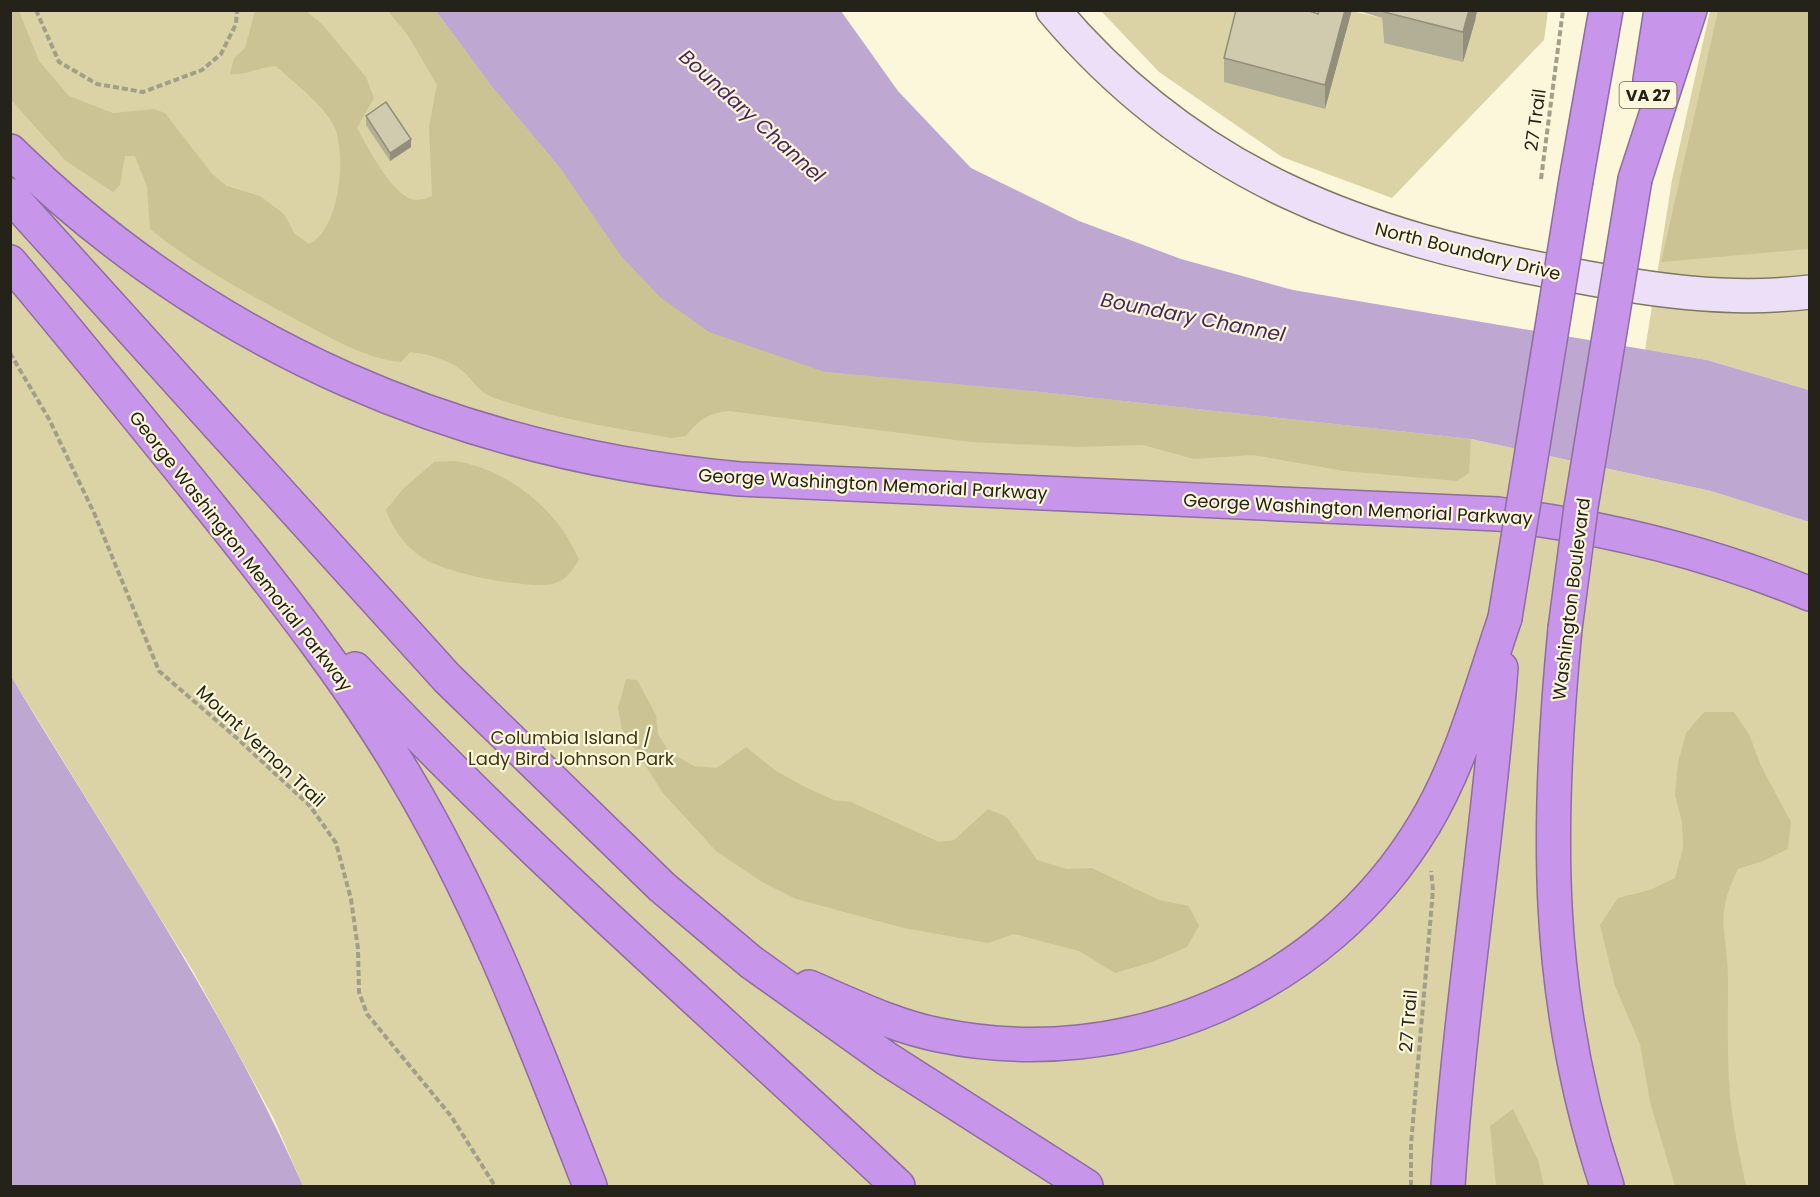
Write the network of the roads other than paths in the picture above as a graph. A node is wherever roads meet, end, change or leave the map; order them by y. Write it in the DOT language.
graph roads {
  1 [pos="1053,10"];
  2 [pos="1596,10"];
  3 [pos="1606,10"];
  4 [pos="1661,10"];
  5 [pos="1690,10"];
  6 [pos="1592,86"];
  7 [pos="10,151"];
  8 [pos="1635,179"];
  9 [pos="10,195"];
  10 [pos="10,262"];
  11 [pos="1809,292"];
  12 [pos="255,563"];
  13 [pos="1809,594"];
  14 [pos="1505,618"];
  15 [pos="751,962"];
  16 [pos="590,1186"];
  17 [pos="898,1186"];
  18 [pos="1086,1186"];
  19 [pos="1448,1186"];
  20 [pos="1607,1186"];
  1 -- 11 [label="street, North Boundary Drive"];
  2 -- 6 [label="highway"];
  3 -- 6 [label="highway, VA 27"];
  4 -- 8 [label="highway, Washington Boulevard / VA 27"];
  5 -- 8 [label="highway"];
  6 -- 14 [label="highway, VA 27, bridge"];
  7 -- 13 [label="highway, George Washington Memorial Parkway"];
  8 -- 20 [label="highway, Washington Boulevard / VA 27, bridge"];
  9 -- 15 [label="highway"];
  10 -- 12 [label="highway, George Washington Memorial Parkway"];
  12 -- 16 [label="highway, George Washington Memorial Parkway"];
  12 -- 17 [label="highway"];
  14 -- 15 [label="highway"];
  14 -- 19 [label="highway"];
  15 -- 18 [label="highway"];
}
